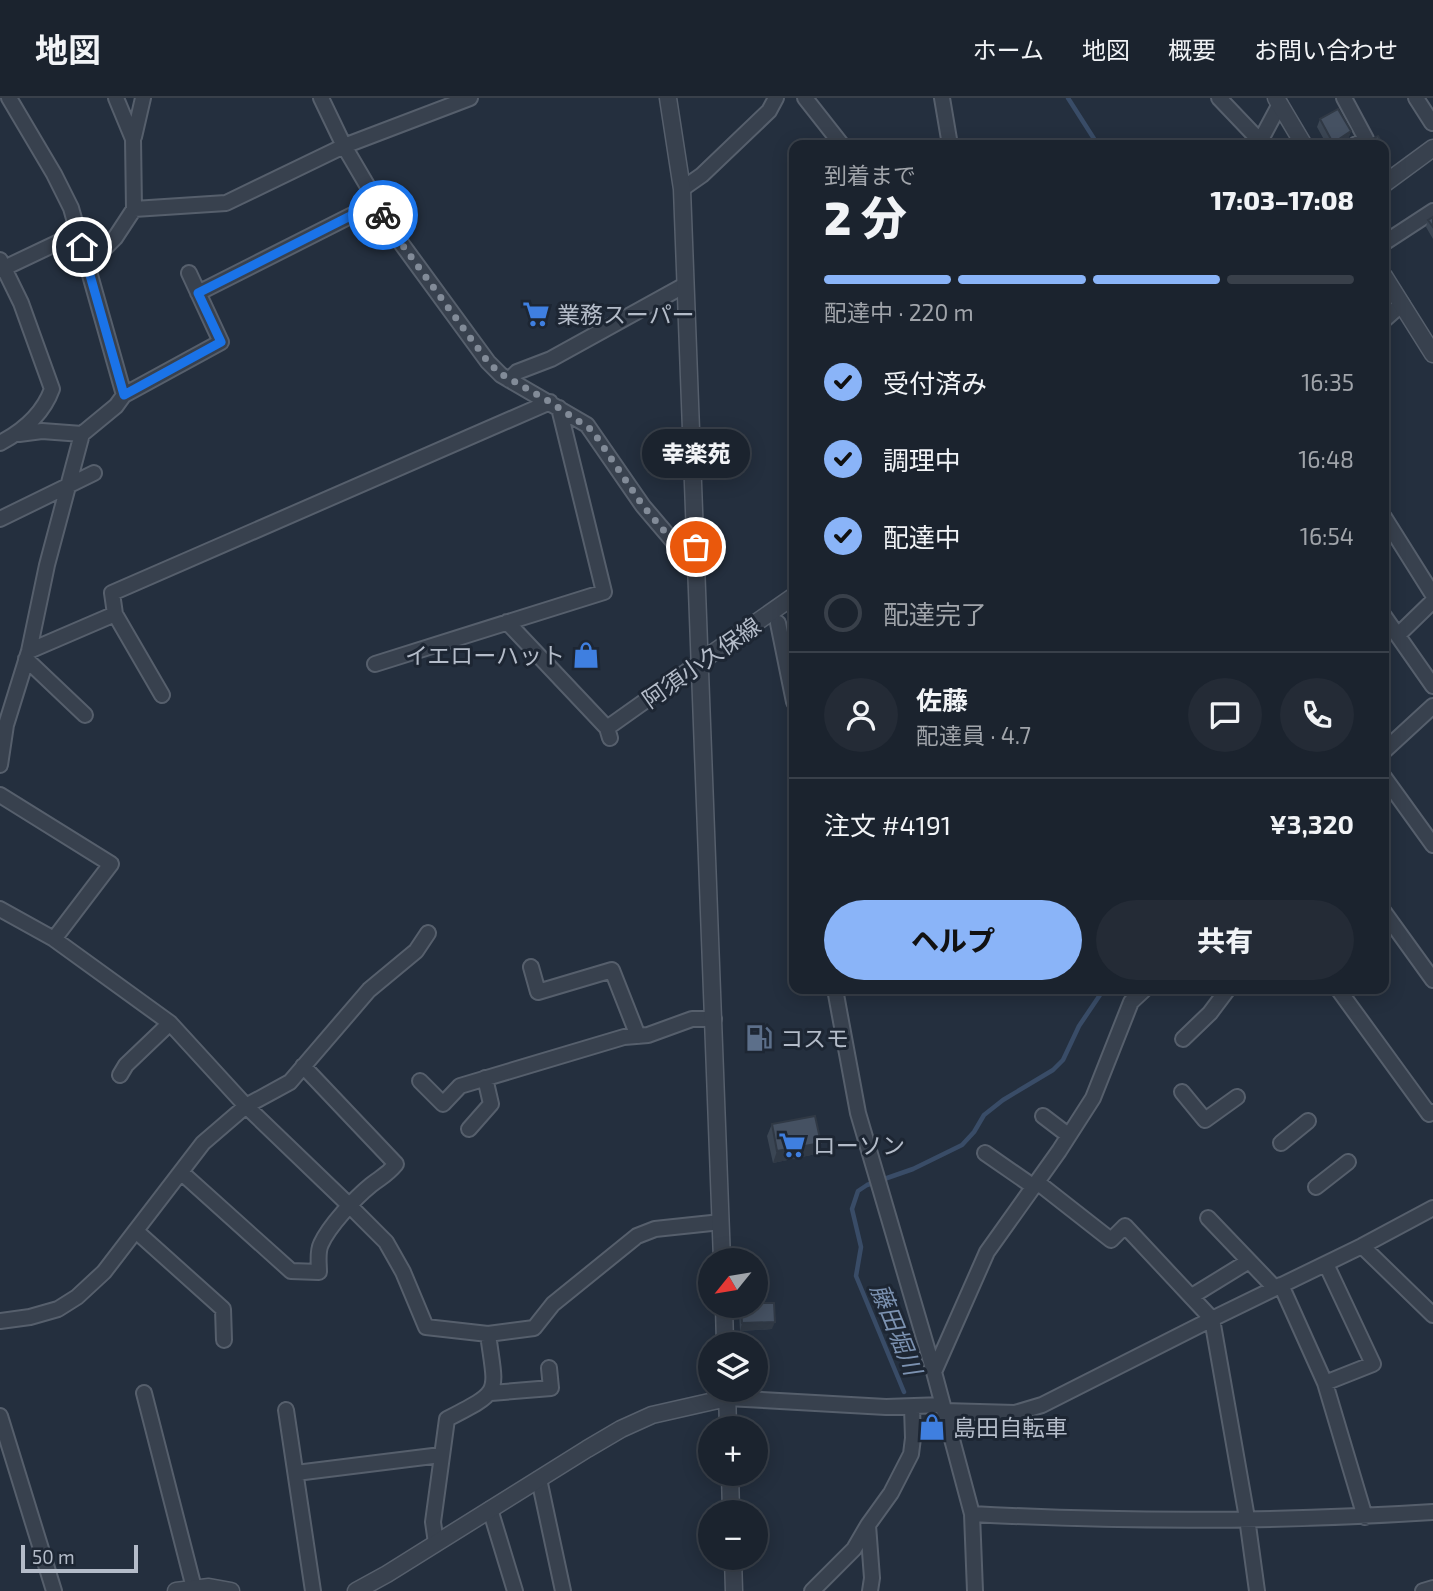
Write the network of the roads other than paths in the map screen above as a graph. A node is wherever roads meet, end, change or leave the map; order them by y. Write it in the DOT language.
graph roads {
  1 [pos="9,98"];
  2 [pos="116,98"];
  3 [pos="143,98"];
  4 [pos="321,98"];
  5 [pos="470,98"];
  6 [pos="668,98"];
  7 [pos="776,98"];
  8 [pos="804,98"];
  9 [pos="942,98"];
  10 [pos="1219,98"];
  11 [pos="1344,98"];
  12 [pos="1416,98"];
  13 [pos="1278,101"];
  14 [pos="1430,114"];
  15 [pos="133,139"];
  16 [pos="838,140"];
  17 [pos="949,140"];
  18 [pos="1256,140"];
  19 [pos="1260,140"];
  20 [pos="1301,140"];
  21 [pos="1364,140"];
  22 [pos="344,146"];
  23 [pos="1433,148"];
  24 [pos="1389,180"];
  25 [pos="681,189"];
  26 [pos="376,203"];
  27 [pos="134,209"];
  28 [pos="1433,211"];
  29 [pos="78,233"];
  30 [pos="1389,240"];
  31 [pos="87,261"];
  32 [pos="2,266"];
  33 [pos="189,273"];
  34 [pos="1389,284"];
  35 [pos="685,285"];
  36 [pos="198,293"];
  37 [pos="1402,304"];
  38 [pos="1389,316"];
  39 [pos="1433,354"];
  40 [pos="509,380"];
  41 [pos="124,395"];
  42 [pos="555,405"];
  43 [pos="19,434"];
  44 [pos="82,434"];
  45 [pos="0,443"];
  46 [pos="94,473"];
  47 [pos="70,485"];
  48 [pos="0,519"];
  49 [pos="1389,525"];
  50 [pos="696,547"];
  51 [pos="1433,594"];
  52 [pos="789,600"];
  53 [pos="1433,601"];
  54 [pos="115,614"];
  55 [pos="507,622"];
  56 [pos="778,623"];
  57 [pos="1389,623"];
  58 [pos="1398,635"];
  59 [pos="27,655"];
  60 [pos="700,662"];
  61 [pos="375,664"];
  62 [pos="789,677"];
  63 [pos="1433,686"];
  64 [pos="162,695"];
  65 [pos="1433,706"];
  66 [pos="0,709"];
  67 [pos="85,715"];
  68 [pos="6,724"];
  69 [pos="1389,746"];
  70 [pos="0,765"];
  71 [pos="1389,785"];
  72 [pos="0,795"];
  73 [pos="1433,845"];
  74 [pos="0,909"];
  75 [pos="1389,918"];
  76 [pos="428,933"];
  77 [pos="54,939"];
  78 [pos="531,968"];
  79 [pos="1431,972"];
  80 [pos="840,994"];
  81 [pos="1140,994"];
  82 [pos="1224,994"];
  83 [pos="1342,994"];
  84 [pos="713,1019"];
  85 [pos="170,1023"];
  86 [pos="638,1036"];
  87 [pos="1183,1039"];
  88 [pos="303,1066"];
  89 [pos="120,1075"];
  90 [pos="485,1078"];
  91 [pos="420,1081"];
  92 [pos="1182,1092"];
  93 [pos="1237,1097"];
  94 [pos="246,1106"];
  95 [pos="1433,1112"];
  96 [pos="1043,1116"];
  97 [pos="1308,1121"];
  98 [pos="469,1129"];
  99 [pos="1068,1135"];
  100 [pos="1281,1143"];
  101 [pos="985,1153"];
  102 [pos="1348,1161"];
  103 [pos="182,1173"];
  104 [pos="1035,1185"];
  105 [pos="1316,1187"];
  106 [pos="350,1206"];
  107 [pos="1433,1208"];
  108 [pos="1208,1218"];
  109 [pos="721,1222"];
  110 [pos="136,1231"];
  111 [pos="1362,1246"];
  112 [pos="722,1248"];
  113 [pos="1249,1261"];
  114 [pos="1326,1264"];
  115 [pos="1278,1287"];
  116 [pos="1192,1296"];
  117 [pos="1433,1315"];
  118 [pos="1212,1319"];
  119 [pos="0,1321"];
  120 [pos="488,1334"];
  121 [pos="224,1340"];
  122 [pos="549,1368"];
  123 [pos="934,1372"];
  124 [pos="1325,1383"];
  125 [pos="144,1393"];
  126 [pos="491,1393"];
  127 [pos="768,1397"];
  128 [pos="698,1402"];
  129 [pos="912,1407"];
  130 [pos="943,1408"];
  131 [pos="286,1410"];
  132 [pos="0,1416"];
  133 [pos="442,1455"];
  134 [pos="296,1473"];
  135 [pos="539,1479"];
  136 [pos="490,1509"];
  137 [pos="1433,1512"];
  138 [pos="972,1514"];
  139 [pos="1365,1517"];
  140 [pos="1247,1518"];
  141 [pos="868,1525"];
  142 [pos="436,1543"];
  143 [pos="733,1570"];
  144 [pos="194,1588"];
  145 [pos="1433,1588"];
  146 [pos="54,1591"];
  147 [pos="176,1591"];
  148 [pos="231,1591"];
  149 [pos="313,1591"];
  150 [pos="356,1591"];
  151 [pos="515,1591"];
  152 [pos="563,1591"];
  153 [pos="734,1591"];
  154 [pos="812,1591"];
  155 [pos="870,1591"];
  156 [pos="975,1591"];
  157 [pos="1257,1591"];
  158 [pos="1423,1591"];
  1 -- 29 [label="street"];
  2 -- 15 [label="street"];
  3 -- 15 [label="street"];
  4 -- 22 [label="street"];
  5 -- 22 [label="street"];
  6 -- 25 [label="street"];
  7 -- 25 [label="street"];
  8 -- 16 [label="street"];
  9 -- 17 [label="street"];
  10 -- 18 [label="street"];
  11 -- 21 [label="street"];
  12 -- 14 [label="street"];
  13 -- 19 [label="street"];
  13 -- 20 [label="street"];
  15 -- 27 [label="street"];
  22 -- 26 [label="street"];
  22 -- 27 [label="street"];
  23 -- 24 [label="street"];
  25 -- 35 [label="street"];
  26 -- 36 [label="street"];
  26 -- 40 [label="street"];
  27 -- 31 [label="street"];
  28 -- 30 [label="street"];
  29 -- 31 [label="street"];
  29 -- 32 [label="street"];
  31 -- 41 [label="street"];
  32 -- 43 [label="street"];
  33 -- 36 [label="street"];
  34 -- 37 [label="street"];
  35 -- 40 [label="street"];
  35 -- 50 [label="street"];
  36 -- 41 [label="street"];
  37 -- 38 [label="street"];
  37 -- 39 [label="street"];
  40 -- 42 [label="street"];
  41 -- 44 [label="street"];
  42 -- 50 [label="street"];
  42 -- 54 [label="street"];
  42 -- 55 [label="street"];
  43 -- 44 [label="street"];
  43 -- 45 [label="street"];
  44 -- 47 [label="street"];
  46 -- 47 [label="street"];
  47 -- 48 [label="street"];
  47 -- 59 [label="street"];
  49 -- 51 [label="street"];
  50 -- 60 [label="street"];
  52 -- 60 [label="street, 阿須小久保線"];
  53 -- 58 [label="street"];
  54 -- 59 [label="street"];
  54 -- 64 [label="street"];
  55 -- 60 [label="street, 阿須小久保線"];
  55 -- 61 [label="street"];
  56 -- 62 [label="street"];
  57 -- 58 [label="street"];
  58 -- 63 [label="street"];
  59 -- 67 [label="street"];
  59 -- 68 [label="street"];
  60 -- 84 [label="street"];
  65 -- 69 [label="street"];
  66 -- 68 [label="street"];
  68 -- 70 [label="street"];
  71 -- 73 [label="street"];
  72 -- 77 [label="street"];
  74 -- 77 [label="street"];
  75 -- 79 [label="street"];
  76 -- 88 [label="street"];
  77 -- 85 [label="street"];
  78 -- 86 [label="street"];
  80 -- 123 [label="street"];
  81 -- 99 [label="street"];
  82 -- 87 [label="street"];
  83 -- 95 [label="street"];
  84 -- 86 [label="street"];
  84 -- 109 [label="street"];
  85 -- 89 [label="street"];
  85 -- 94 [label="street"];
  86 -- 90 [label="street"];
  88 -- 94 [label="street"];
  88 -- 106 [label="street"];
  90 -- 91 [label="street"];
  90 -- 98 [label="street"];
  92 -- 93 [label="street"];
  94 -- 103 [label="street"];
  94 -- 106 [label="street"];
  96 -- 99 [label="street"];
  97 -- 100 [label="street"];
  99 -- 104 [label="street"];
  101 -- 104 [label="street"];
  102 -- 105 [label="street"];
  103 -- 106 [label="street"];
  103 -- 110 [label="street"];
  104 -- 116 [label="street"];
  104 -- 123 [label="street"];
  106 -- 120 [label="street"];
  107 -- 111 [label="street"];
  108 -- 113 [label="street"];
  109 -- 112 [label="street"];
  109 -- 120 [label="street"];
  110 -- 119 [label="street"];
  110 -- 121 [label="street"];
  111 -- 114 [label="street"];
  111 -- 117 [label="street"];
  113 -- 115 [label="street"];
  113 -- 116 [label="street"];
  114 -- 115 [label="street"];
  114 -- 124 [label="street"];
  115 -- 118 [label="street"];
  115 -- 124 [label="street"];
  116 -- 118 [label="street"];
  118 -- 130 [label="street"];
  118 -- 140 [label="street"];
  120 -- 126 [label="street"];
  122 -- 126 [label="street"];
  123 -- 130 [label="street"];
  124 -- 139 [label="street"];
  125 -- 144 [label="street"];
  126 -- 133 [label="street"];
  127 -- 129 [label="street"];
  128 -- 135 [label="street"];
  129 -- 130 [label="street"];
  129 -- 141 [label="street"];
  130 -- 138 [label="street"];
  131 -- 134 [label="street"];
  132 -- 146 [label="street"];
  133 -- 134 [label="street"];
  133 -- 142 [label="street"];
  134 -- 149 [label="street"];
  135 -- 136 [label="street"];
  135 -- 152 [label="street"];
  136 -- 142 [label="street"];
  136 -- 151 [label="street"];
  137 -- 139 [label="street"];
  138 -- 140 [label="street"];
  138 -- 156 [label="street"];
  139 -- 140 [label="street"];
  140 -- 157 [label="street"];
  141 -- 154 [label="street"];
  141 -- 155 [label="street"];
  142 -- 150 [label="street"];
  143 -- 153 [label="street"];
  144 -- 147 [label="street"];
  144 -- 148 [label="street"];
  145 -- 158 [label="street"];
}
